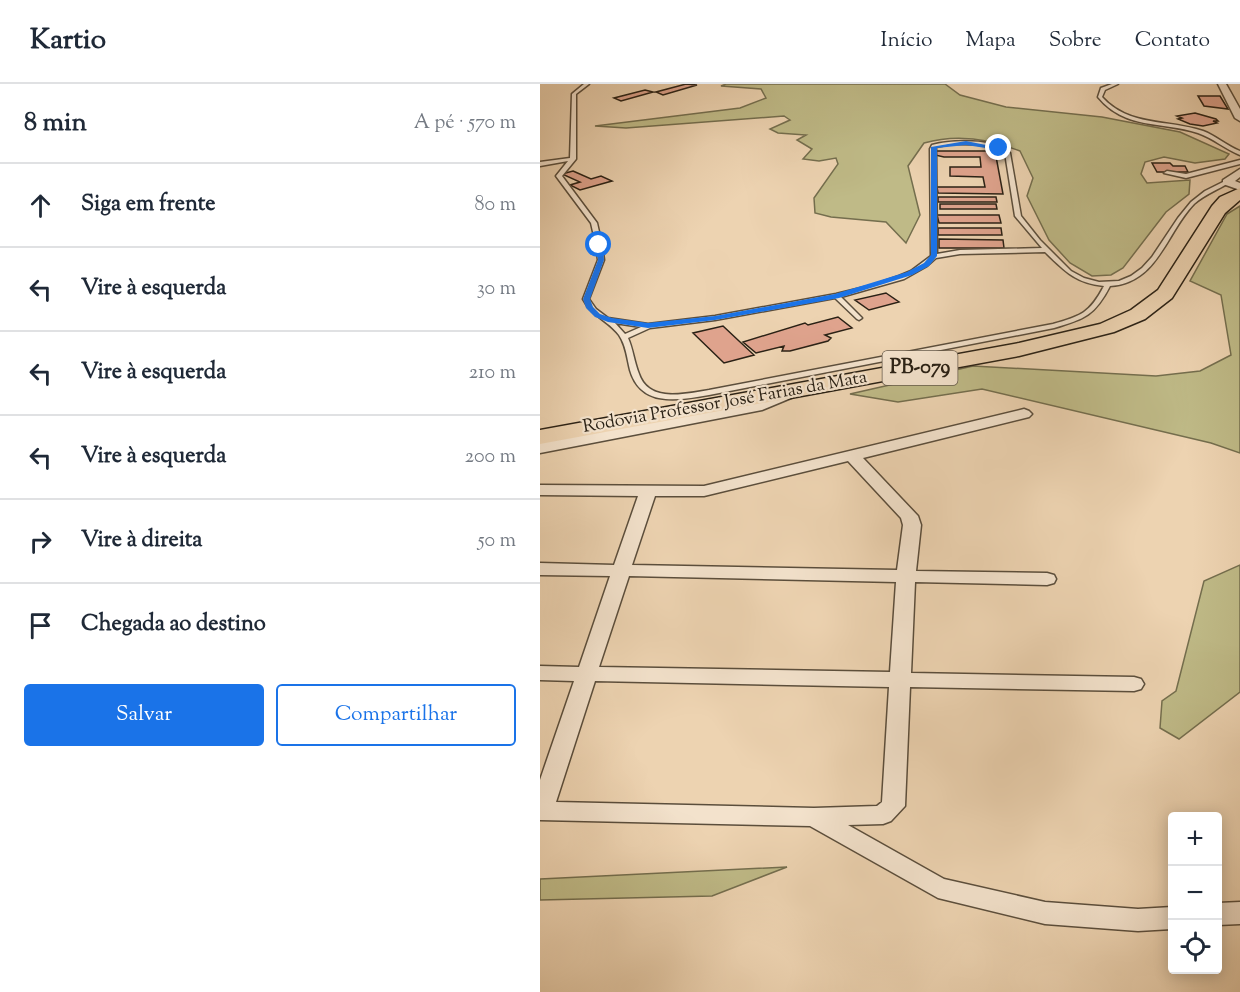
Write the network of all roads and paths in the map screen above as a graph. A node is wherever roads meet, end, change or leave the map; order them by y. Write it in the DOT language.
graph roads {
  1 [pos="587,84"];
  2 [pos="1116,84"];
  3 [pos="1222,84"];
  4 [pos="1240,118"];
  5 [pos="1240,153"];
  6 [pos="573,159"];
  7 [pos="1240,162"];
  8 [pos="540,164"];
  9 [pos="1240,172"];
  10 [pos="1167,173"];
  11 [pos="1240,187"];
  12 [pos="1234,188"];
  13 [pos="1047,250"];
  14 [pos="934,256"];
  15 [pos="1108,284"];
  16 [pos="836,296"];
  17 [pos="859,318"];
  18 [pos="610,320"];
  19 [pos="648,326"];
  20 [pos="624,337"];
  21 [pos="798,390"];
  22 [pos="1024,414"];
  23 [pos="540,437"];
  24 [pos="540,448"];
  25 [pos="851,455"];
  26 [pos="540,490"];
  27 [pos="648,491"];
  28 [pos="540,569"];
  29 [pos="622,570"];
  30 [pos="906,576"];
  31 [pos="1047,579"];
  32 [pos="540,673"];
  33 [pos="587,674"];
  34 [pos="901,680"];
  35 [pos="1134,684"];
  36 [pos="541,811"];
  37 [pos="814,817"];
  38 [pos="1240,913"];
  39 [pos="1222,915"];
  40 [pos="1168,918"];
  1 -- 6 [label="lane"];
  2 -- 5 [label="lane"];
  3 -- 4 [label="street"];
  6 -- 8 [label="lane"];
  6 -- 18 [label="lane"];
  7 -- 10 [label="lane"];
  9 -- 12 [label="street"];
  11 -- 12 [label="street"];
  12 -- 15 [label="lane"];
  12 -- 21 [label="main road, Rodovia Professor José Farias da Mata / PB-079"];
  13 -- 14 [label="lane"];
  13 -- 14 [label="lane"];
  13 -- 15 [label="lane"];
  14 -- 16 [label="lane"];
  15 -- 20 [label="lane"];
  16 -- 17 [label="lane"];
  16 -- 19 [label="lane"];
  18 -- 19 [label="lane"];
  18 -- 20 [label="lane"];
  19 -- 20 [label="lane"];
  21 -- 23 [label="main road, Rodovia Professor José Farias da Mata / PB-079"];
  21 -- 24 [label="street"];
  22 -- 25 [label="street"];
  25 -- 27 [label="street"];
  25 -- 30 [label="street"];
  26 -- 27 [label="street"];
  27 -- 29 [label="street"];
  28 -- 29 [label="street"];
  29 -- 30 [label="street"];
  29 -- 33 [label="street"];
  30 -- 31 [label="street"];
  30 -- 34 [label="street"];
  32 -- 33 [label="street"];
  33 -- 34 [label="street"];
  33 -- 36 [label="street"];
  34 -- 35 [label="street"];
  34 -- 37 [label="street"];
  36 -- 37 [label="street"];
  37 -- 40 [label="street"];
  38 -- 39 [label="street"];
}
